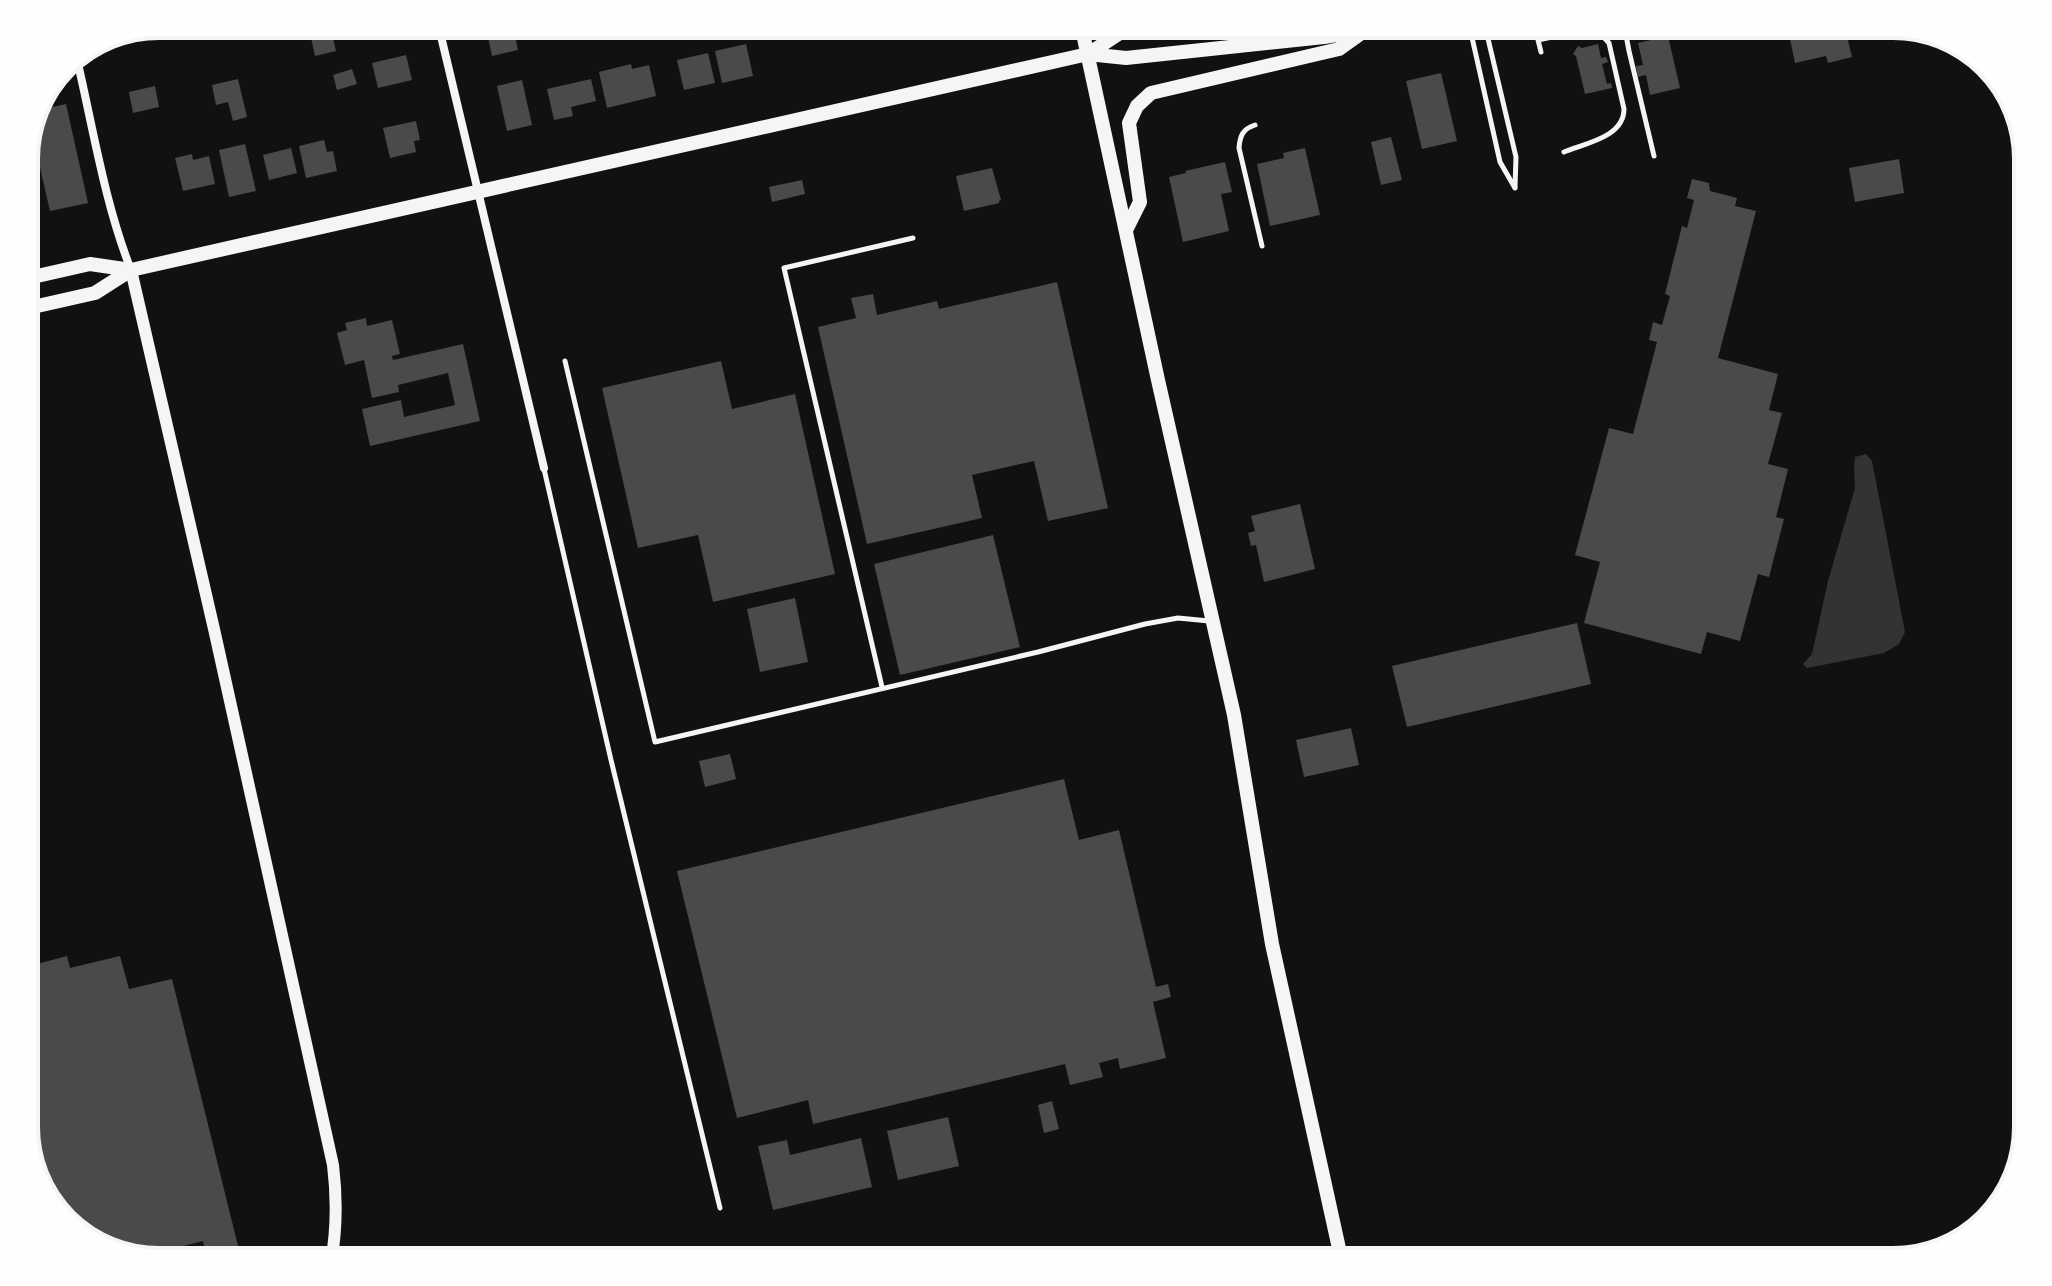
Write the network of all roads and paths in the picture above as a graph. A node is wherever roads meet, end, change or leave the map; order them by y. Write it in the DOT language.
graph roads {
  1 [pos="441,38"];
  2 [pos="1084,38"];
  3 [pos="1112,38"];
  4 [pos="1309,38"];
  5 [pos="1355,38"];
  6 [pos="1472,38"];
  7 [pos="1488,38"];
  8 [pos="1547,38"];
  9 [pos="1604,38"];
  10 [pos="1627,38"];
  11 [pos="1541,52"];
  12 [pos="1088,54"];
  13 [pos="79,68"];
  14 [pos="1255,125"];
  15 [pos="1564,152"];
  16 [pos="1654,156"];
  17 [pos="478,192"];
  18 [pos="1126,230"];
  19 [pos="913,238"];
  20 [pos="1262,246"];
  21 [pos="131,270"];
  22 [pos="38,276"];
  23 [pos="38,306"];
  24 [pos="565,361"];
  25 [pos="544,468"];
  26 [pos="1214,621"];
  27 [pos="882,687"];
  28 [pos="720,1208"];
  29 [pos="1338,1243"];
  30 [pos="333,1248"];
  31 [pos="1337,1248"];
  32 [pos="1339,1248"];
  1 -- 17 [label="street"];
  2 -- 12 [label="main road"];
  3 -- 12 [label="main road"];
  4 -- 12 [label="main road"];
  5 -- 18 [label="main road"];
  6 -- 7 [label="lane"];
  8 -- 11 [label="lane"];
  9 -- 15 [label="lane"];
  10 -- 16 [label="lane"];
  12 -- 17 [label="main road"];
  12 -- 18 [label="main road"];
  13 -- 21 [label="street"];
  14 -- 20 [label="lane"];
  17 -- 21 [label="main road"];
  17 -- 25 [label="street"];
  18 -- 26 [label="main road"];
  19 -- 27 [label="lane"];
  21 -- 22 [label="main road"];
  21 -- 23 [label="main road"];
  21 -- 30 [label="street"];
  24 -- 27 [label="lane"];
  25 -- 28 [label="lane"];
  26 -- 27 [label="lane"];
  26 -- 29 [label="main road"];
  29 -- 31 [label="lane"];
  29 -- 32 [label="main road"];
}
